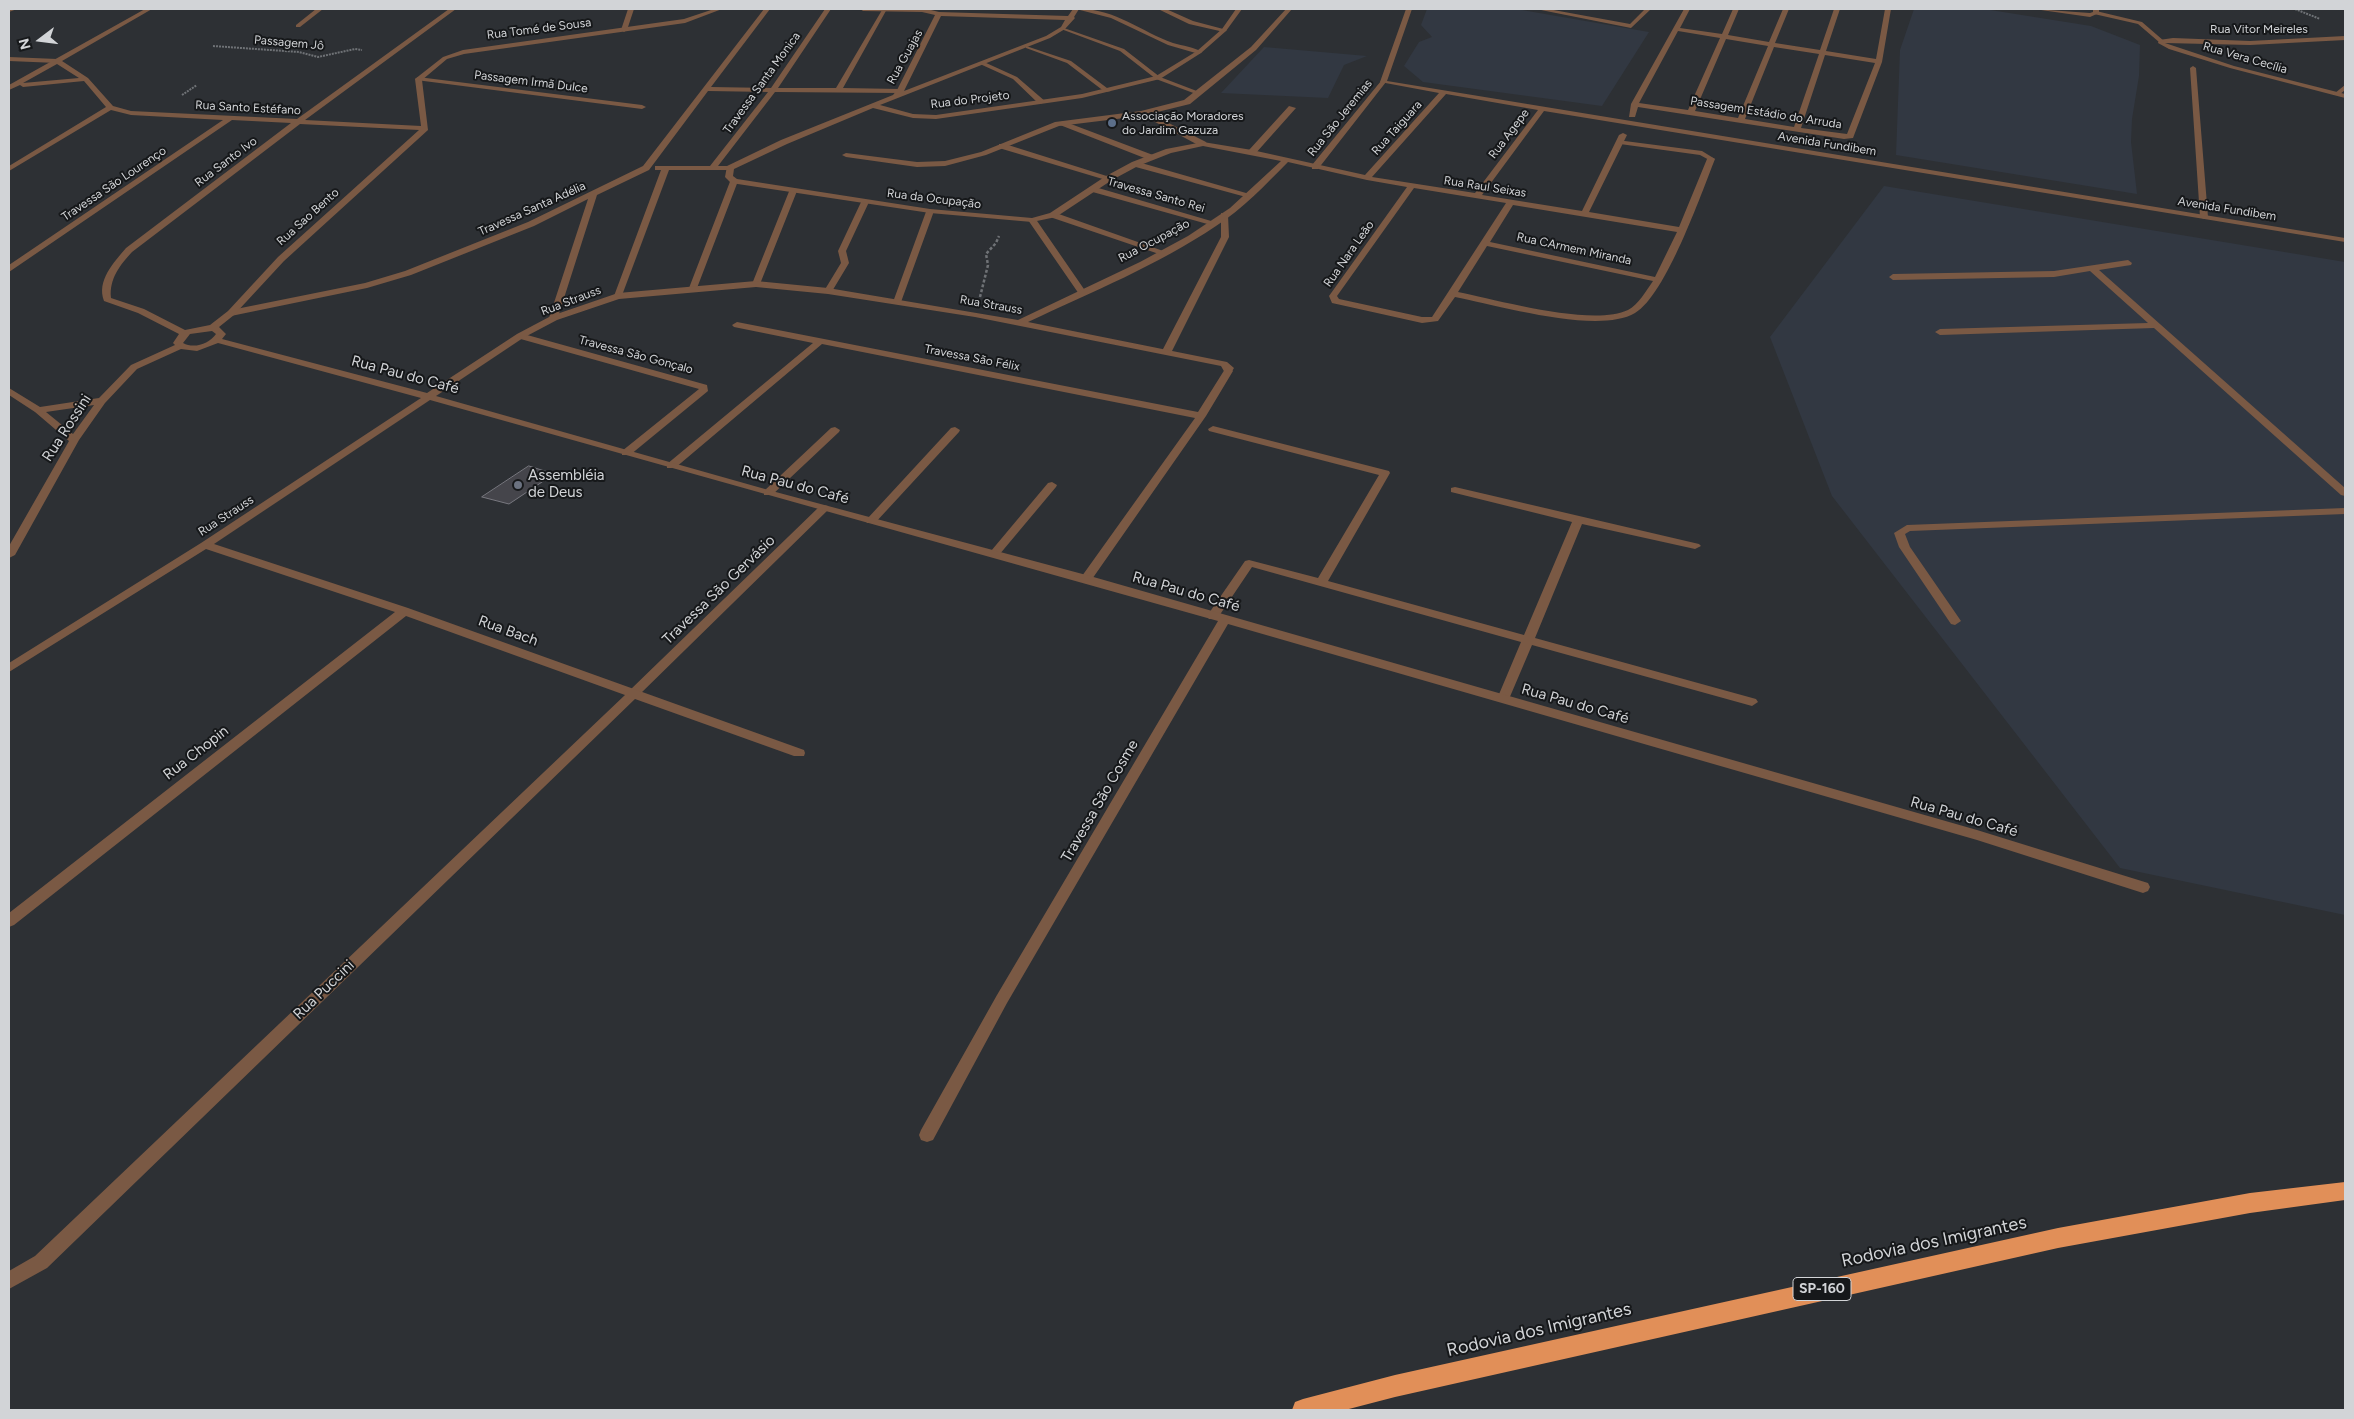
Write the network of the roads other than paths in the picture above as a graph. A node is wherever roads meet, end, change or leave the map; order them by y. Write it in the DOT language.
graph roads {
  1 [pos="14,9"];
  2 [pos="149,9"];
  3 [pos="320,9"];
  4 [pos="453,9"];
  5 [pos="631,9"];
  6 [pos="719,9"];
  7 [pos="767,9"];
  8 [pos="828,9"];
  9 [pos="863,9"];
  10 [pos="1078,9"];
  11 [pos="1161,9"];
  12 [pos="1239,9"];
  13 [pos="1288,9"];
  14 [pos="1409,9"];
  15 [pos="1539,9"];
  16 [pos="1687,9"];
  17 [pos="1736,9"];
  18 [pos="1786,9"];
  19 [pos="1836,9"];
  20 [pos="1888,9"];
  21 [pos="2037,9"];
  22 [pos="9,10"];
  23 [pos="885,10"];
  24 [pos="926,10"];
  25 [pos="1638,10"];
  26 [pos="1647,10"];
  27 [pos="2096,11"];
  28 [pos="939,14"];
  29 [pos="1072,18"];
  30 [pos="298,26"];
  31 [pos="1064,28"];
  32 [pos="1677,29"];
  33 [pos="624,30"];
  34 [pos="1224,30"];
  35 [pos="1723,36"];
  36 [pos="2345,38"];
  37 [pos="2161,41"];
  38 [pos="1771,44"];
  39 [pos="1028,47"];
  40 [pos="1199,52"];
  41 [pos="1822,53"];
  42 [pos="9,59"];
  43 [pos="57,61"];
  44 [pos="1879,62"];
  45 [pos="982,63"];
  46 [pos="2193,68"];
  47 [pos="1158,78"];
  48 [pos="86,79"];
  49 [pos="418,79"];
  50 [pos="1383,82"];
  51 [pos="2345,87"];
  52 [pos="11,88"];
  53 [pos="705,89"];
  54 [pos="773,90"];
  55 [pos="838,91"];
  56 [pos="1107,91"];
  57 [pos="1198,93"];
  58 [pos="1443,93"];
  59 [pos="898,94"];
  60 [pos="2341,95"];
  61 [pos="1042,102"];
  62 [pos="1635,104"];
  63 [pos="874,106"];
  64 [pos="110,108"];
  65 [pos="642,108"];
  66 [pos="1292,108"];
  67 [pos="1541,110"];
  68 [pos="1691,112"];
  69 [pos="1145,113"];
  70 [pos="1632,116"];
  71 [pos="231,118"];
  72 [pos="1742,120"];
  73 [pos="298,121"];
  74 [pos="1063,123"];
  75 [pos="425,128"];
  76 [pos="1797,129"];
  77 [pos="1203,144"];
  78 [pos="1002,146"];
  79 [pos="1252,152"];
  80 [pos="846,155"];
  81 [pos="1150,157"];
  82 [pos="1285,161"];
  83 [pos="1135,164"];
  84 [pos="1315,167"];
  85 [pos="646,168"];
  86 [pos="666,168"];
  87 [pos="712,168"];
  88 [pos="730,168"];
  89 [pos="9,169"];
  90 [pos="1109,178"];
  91 [pos="1367,178"];
  92 [pos="734,181"];
  93 [pos="1412,186"];
  94 [pos="1092,189"];
  95 [pos="793,191"];
  96 [pos="594,193"];
  97 [pos="1250,195"];
  98 [pos="1476,197"];
  99 [pos="865,202"];
  100 [pos="1511,202"];
  101 [pos="930,211"];
  102 [pos="1584,214"];
  103 [pos="1053,215"];
  104 [pos="1224,215"];
  105 [pos="2204,217"];
  106 [pos="1032,220"];
  107 [pos="1214,223"];
  108 [pos="1681,230"];
  109 [pos="2345,240"];
  110 [pos="1485,243"];
  111 [pos="1162,252"];
  112 [pos="2128,263"];
  113 [pos="2092,268"];
  114 [pos="9,269"];
  115 [pos="1893,277"];
  116 [pos="1658,280"];
  117 [pos="756,284"];
  118 [pos="692,288"];
  119 [pos="828,291"];
  120 [pos="1082,292"];
  121 [pos="1453,294"];
  122 [pos="618,296"];
  123 [pos="897,302"];
  124 [pos="230,313"];
  125 [pos="554,318"];
  126 [pos="1021,322"];
  127 [pos="738,325"];
  128 [pos="2156,325"];
  129 [pos="212,328"];
  130 [pos="1940,332"];
  131 [pos="186,334"];
  132 [pos="520,336"];
  133 [pos="216,340"];
  134 [pos="820,341"];
  135 [pos="180,346"];
  136 [pos="1167,352"];
  137 [pos="9,391"];
  138 [pos="430,397"];
  139 [pos="102,401"];
  140 [pos="38,410"];
  141 [pos="1201,416"];
  142 [pos="1213,429"];
  143 [pos="835,430"];
  144 [pos="955,430"];
  145 [pos="74,440"];
  146 [pos="626,453"];
  147 [pos="671,466"];
  148 [pos="1052,485"];
  149 [pos="1455,490"];
  150 [pos="768,493"];
  151 [pos="2345,493"];
  152 [pos="824,508"];
  153 [pos="2345,511"];
  154 [pos="1578,520"];
  155 [pos="871,521"];
  156 [pos="205,545"];
  157 [pos="1696,546"];
  158 [pos="995,554"];
  159 [pos="9,555"];
  160 [pos="1086,579"];
  161 [pos="1321,583"];
  162 [pos="404,611"];
  163 [pos="1219,617"];
  164 [pos="1955,621"];
  165 [pos="1527,641"];
  166 [pos="9,668"];
  167 [pos="634,694"];
  168 [pos="1503,699"];
  169 [pos="1752,702"];
  170 [pos="799,753"];
  171 [pos="2144,887"];
  172 [pos="9,921"];
  173 [pos="927,1135"];
  174 [pos="2345,1191"];
  175 [pos="9,1280"];
  176 [pos="1302,1410"];
  1 -- 22 [label="street"];
  2 -- 43 [label="street"];
  3 -- 30 [label="street"];
  4 -- 73 [label="street, Rua Santo Ivo"];
  5 -- 33 [label="street"];
  6 -- 33 [label="street, Rua Tomé de Sousa"];
  7 -- 53 [label="street, Travessa Santa Adélia"];
  8 -- 54 [label="street, Travessa Santa Monica"];
  9 -- 23 [label="street"];
  10 -- 29 [label="street, Rua do Projeto"];
  10 -- 40 [label="street"];
  11 -- 34 [label="street"];
  12 -- 34 [label="street, Rua do Projeto"];
  13 -- 57 [label="street"];
  14 -- 50 [label="street"];
  15 -- 26 [label="street"];
  16 -- 32 [label="street"];
  17 -- 35 [label="street"];
  18 -- 38 [label="street"];
  19 -- 41 [label="street"];
  20 -- 44 [label="street, Passagem Estádio do Arruda"];
  21 -- 27 [label="street, Rua Vera Cecília"];
  23 -- 24 [label="street"];
  23 -- 55 [label="street"];
  24 -- 28 [label="street, Rua Guajas"];
  25 -- 26 [label="street"];
  27 -- 37 [label="street, Rua Vera Cecília"];
  28 -- 29 [label="street"];
  28 -- 59 [label="street, Rua Guajas"];
  29 -- 31 [label="street, Rua do Projeto"];
  31 -- 39 [label="street, Rua do Projeto"];
  31 -- 47 [label="street"];
  32 -- 35 [label="street"];
  32 -- 62 [label="street"];
  33 -- 49 [label="street, Rua Tomé de Sousa"];
  34 -- 40 [label="street, Rua do Projeto"];
  35 -- 38 [label="street"];
  35 -- 68 [label="street"];
  36 -- 37 [label="street, Rua Vitor Meireles"];
  37 -- 60 [label="street, Rua Vera Cecília"];
  38 -- 41 [label="street"];
  38 -- 72 [label="street"];
  39 -- 45 [label="street, Rua do Projeto"];
  39 -- 56 [label="street"];
  40 -- 47 [label="street, Rua do Projeto"];
  41 -- 44 [label="street"];
  41 -- 76 [label="street"];
  42 -- 43 [label="street"];
  43 -- 48 [label="street"];
  43 -- 52 [label="street"];
  44 -- 76 [label="street, Passagem Estádio do Arruda"];
  45 -- 59 [label="street, Rua do Projeto"];
  45 -- 61 [label="street"];
  46 -- 105 [label="street"];
  47 -- 56 [label="street, Rua do Projeto"];
  47 -- 57 [label="street"];
  48 -- 52 [label="street"];
  48 -- 64 [label="street"];
  49 -- 65 [label="street, Passagem Irmã Dulce"];
  49 -- 75 [label="street"];
  50 -- 58 [label="street, Avenida Fundibem"];
  50 -- 84 [label="street, Rua São Jeremias"];
  51 -- 60 [label="street"];
  53 -- 54 [label="street"];
  53 -- 85 [label="street, Travessa Santa Adélia"];
  54 -- 55 [label="street"];
  54 -- 87 [label="street, Travessa Santa Monica"];
  55 -- 59 [label="street"];
  56 -- 61 [label="street, Rua do Projeto"];
  57 -- 69 [label="street"];
  58 -- 67 [label="street, Avenida Fundibem"];
  58 -- 91 [label="street, Rua Taiguara"];
  59 -- 63 [label="street, Rua do Projeto"];
  61 -- 63 [label="street, Rua do Projeto"];
  62 -- 68 [label="street, Passagem Estádio do Arruda"];
  62 -- 70 [label="street"];
  63 -- 88 [label="street"];
  64 -- 71 [label="street, Rua Santo Estéfano"];
  64 -- 89 [label="street"];
  66 -- 79 [label="street"];
  67 -- 98 [label="street, Rua Agepe"];
  67 -- 105 [label="street, Avenida Fundibem"];
  68 -- 72 [label="street, Passagem Estádio do Arruda"];
  69 -- 74 [label="street"];
  69 -- 77 [label="street"];
  71 -- 73 [label="street, Rua Santo Estéfano"];
  71 -- 114 [label="street, Travessa São Lourenço"];
  72 -- 76 [label="street, Passagem Estádio do Arruda"];
  73 -- 75 [label="street, Rua Santo Estéfano"];
  73 -- 131 [label="street, Rua Santo Ivo"];
  74 -- 78 [label="street"];
  74 -- 81 [label="street"];
  75 -- 124 [label="street, Rua Sao Bento"];
  77 -- 79 [label="street, Rua da Ocupação"];
  77 -- 81 [label="street, Rua da Ocupação"];
  78 -- 80 [label="street"];
  78 -- 90 [label="street"];
  79 -- 82 [label="street, Rua da Ocupação"];
  81 -- 83 [label="street, Rua da Ocupação"];
  82 -- 84 [label="street, Rua Raul Seixas"];
  82 -- 97 [label="street, Rua Ocupação"];
  83 -- 90 [label="street, Rua da Ocupação"];
  83 -- 97 [label="street"];
  84 -- 91 [label="street, Rua Raul Seixas"];
  85 -- 86 [label="street"];
  85 -- 96 [label="street, Travessa Santa Adélia"];
  86 -- 87 [label="street"];
  86 -- 122 [label="street"];
  87 -- 88 [label="street"];
  88 -- 92 [label="street"];
  90 -- 94 [label="street, Rua da Ocupação"];
  91 -- 93 [label="street, Rua Raul Seixas"];
  92 -- 95 [label="street, Rua da Ocupação"];
  92 -- 118 [label="street"];
  93 -- 98 [label="street, Rua Raul Seixas"];
  93 -- 121 [label="street, Rua Nara Leão"];
  94 -- 103 [label="street, Rua da Ocupação"];
  94 -- 107 [label="street, Travessa Santo Rei"];
  95 -- 99 [label="street, Rua da Ocupação"];
  95 -- 117 [label="street"];
  96 -- 124 [label="street, Travessa Santa Adélia"];
  96 -- 125 [label="street"];
  97 -- 104 [label="street, Rua Ocupação"];
  98 -- 100 [label="street, Rua Raul Seixas"];
  99 -- 101 [label="street, Rua da Ocupação"];
  99 -- 119 [label="street"];
  100 -- 102 [label="street, Rua Raul Seixas"];
  100 -- 110 [label="street"];
  101 -- 106 [label="street, Rua da Ocupação"];
  101 -- 123 [label="street"];
  102 -- 108 [label="street, Rua Raul Seixas"];
  102 -- 108 [label="street"];
  103 -- 106 [label="street, Rua da Ocupação"];
  103 -- 111 [label="street"];
  104 -- 107 [label="street, Rua Ocupação"];
  104 -- 136 [label="street"];
  105 -- 109 [label="street, Avenida Fundibem"];
  106 -- 120 [label="street"];
  107 -- 111 [label="street, Rua Ocupação"];
  108 -- 116 [label="street"];
  110 -- 116 [label="street, Rua CArmem Miranda"];
  110 -- 121 [label="street"];
  111 -- 120 [label="street, Rua Ocupação"];
  112 -- 113 [label="street"];
  113 -- 115 [label="street"];
  113 -- 128 [label="street"];
  116 -- 121 [label="street"];
  117 -- 118 [label="street, Rua Strauss"];
  117 -- 119 [label="street, Rua Strauss"];
  118 -- 122 [label="street, Rua Strauss"];
  119 -- 123 [label="street, Rua Strauss"];
  120 -- 126 [label="street, Rua Ocupação"];
  122 -- 125 [label="street, Rua Strauss"];
  123 -- 126 [label="street, Rua Strauss"];
  124 -- 129 [label="street, Rua Sao Bento"];
  125 -- 132 [label="street, Rua Strauss"];
  126 -- 136 [label="street, Rua Strauss"];
  127 -- 134 [label="street, Travessa São Félix"];
  128 -- 130 [label="street"];
  128 -- 151 [label="street"];
  129 -- 131 [label="street"];
  129 -- 133 [label="street"];
  131 -- 135 [label="street"];
  132 -- 138 [label="street, Rua Strauss"];
  132 -- 146 [label="street, Travessa São Gonçalo"];
  133 -- 135 [label="street"];
  133 -- 138 [label="street, Rua Pau do Café"];
  134 -- 141 [label="street, Travessa São Félix"];
  134 -- 147 [label="street"];
  135 -- 139 [label="street, Rua Rossini"];
  136 -- 141 [label="street, Rua Strauss"];
  137 -- 140 [label="street"];
  138 -- 146 [label="street, Rua Pau do Café"];
  138 -- 156 [label="street, Rua Strauss"];
  139 -- 140 [label="street"];
  139 -- 145 [label="street, Rua Rossini"];
  140 -- 145 [label="street"];
  141 -- 160 [label="street"];
  142 -- 161 [label="street"];
  143 -- 150 [label="street"];
  144 -- 155 [label="street"];
  145 -- 159 [label="street, Rua Rossini"];
  146 -- 147 [label="street, Rua Pau do Café"];
  147 -- 150 [label="street, Rua Pau do Café"];
  148 -- 158 [label="street"];
  149 -- 154 [label="street"];
  150 -- 152 [label="street, Rua Pau do Café"];
  152 -- 155 [label="street, Rua Pau do Café"];
  152 -- 167 [label="street, Travessa São Gervásio"];
  153 -- 164 [label="street"];
  154 -- 157 [label="street"];
  154 -- 165 [label="street"];
  155 -- 158 [label="street, Rua Pau do Café"];
  156 -- 162 [label="street, Rua Bach"];
  156 -- 166 [label="street, Rua Strauss"];
  158 -- 160 [label="street, Rua Pau do Café"];
  160 -- 163 [label="street, Rua Pau do Café"];
  161 -- 163 [label="street, Travessa São Cosme"];
  161 -- 165 [label="street"];
  162 -- 167 [label="street, Rua Bach"];
  162 -- 172 [label="street, Rua Chopin"];
  163 -- 168 [label="street, Rua Pau do Café"];
  163 -- 173 [label="street, Travessa São Cosme"];
  165 -- 168 [label="street"];
  165 -- 169 [label="street"];
  167 -- 170 [label="street, Rua Bach"];
  167 -- 175 [label="street, Rua Puccini"];
  168 -- 171 [label="street, Rua Pau do Café"];
  174 -- 176 [label="highway, Rodovia dos Imigrantes / SP-160"];
}
